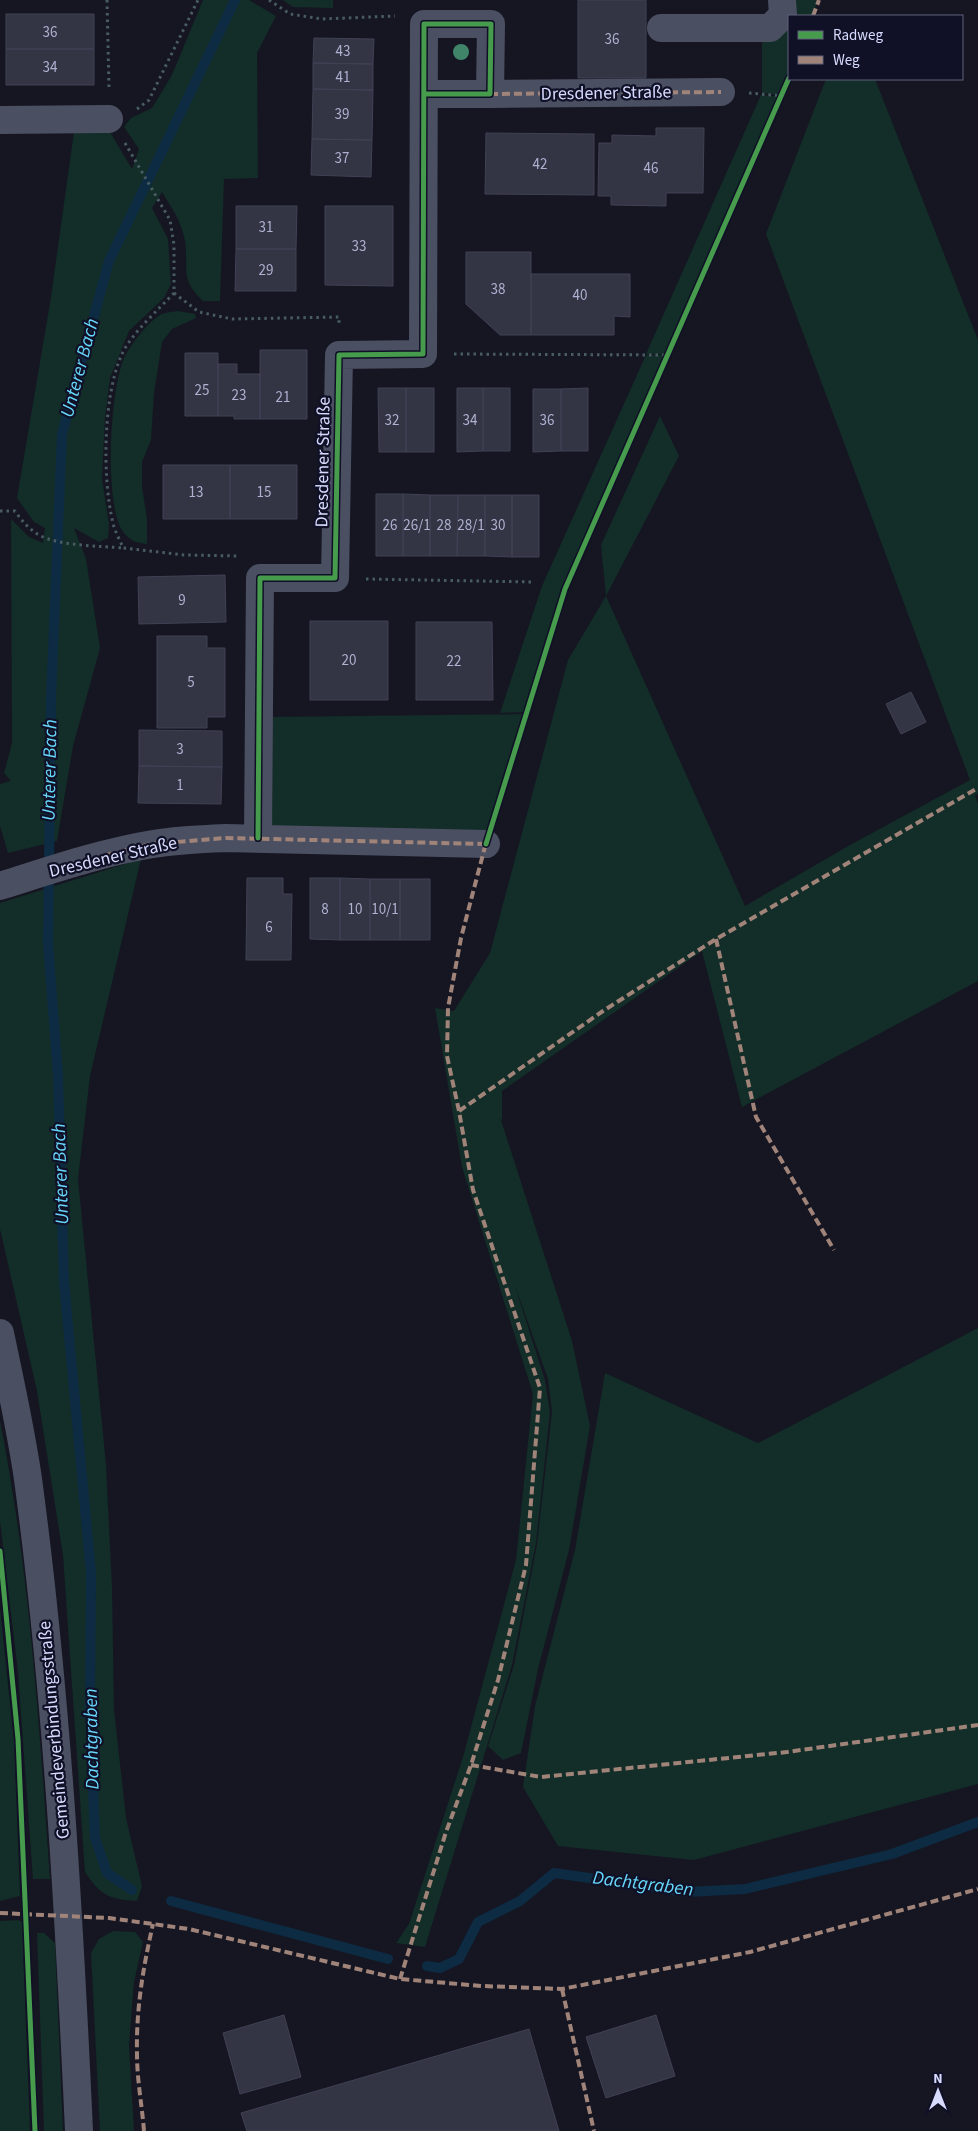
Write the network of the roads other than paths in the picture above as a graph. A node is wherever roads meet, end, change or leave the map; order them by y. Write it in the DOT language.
graph roads {
  1 [pos="782,0"];
  2 [pos="661,28"];
  3 [pos="721,92"];
  4 [pos="424,94"];
  5 [pos="490,94"];
  6 [pos="109,119"];
  7 [pos="0,120"];
  8 [pos="258,838"];
  9 [pos="486,844"];
  10 [pos="6,884"];
  11 [pos="0,1333"];
  12 [pos="79,2131"];
  1 -- 2 [label="street"];
  3 -- 5 [label="street, Dresdener Straße"];
  4 -- 5 [label="street, Dresdener Straße"];
  4 -- 5 [label="street"];
  4 -- 8 [label="street, Dresdener Straße"];
  6 -- 7 [label="street"];
  8 -- 9 [label="street, Dresdener Straße"];
  8 -- 10 [label="street, Dresdener Straße"];
  11 -- 12 [label="street, Gemeindeverbindungsstraße"];
}
